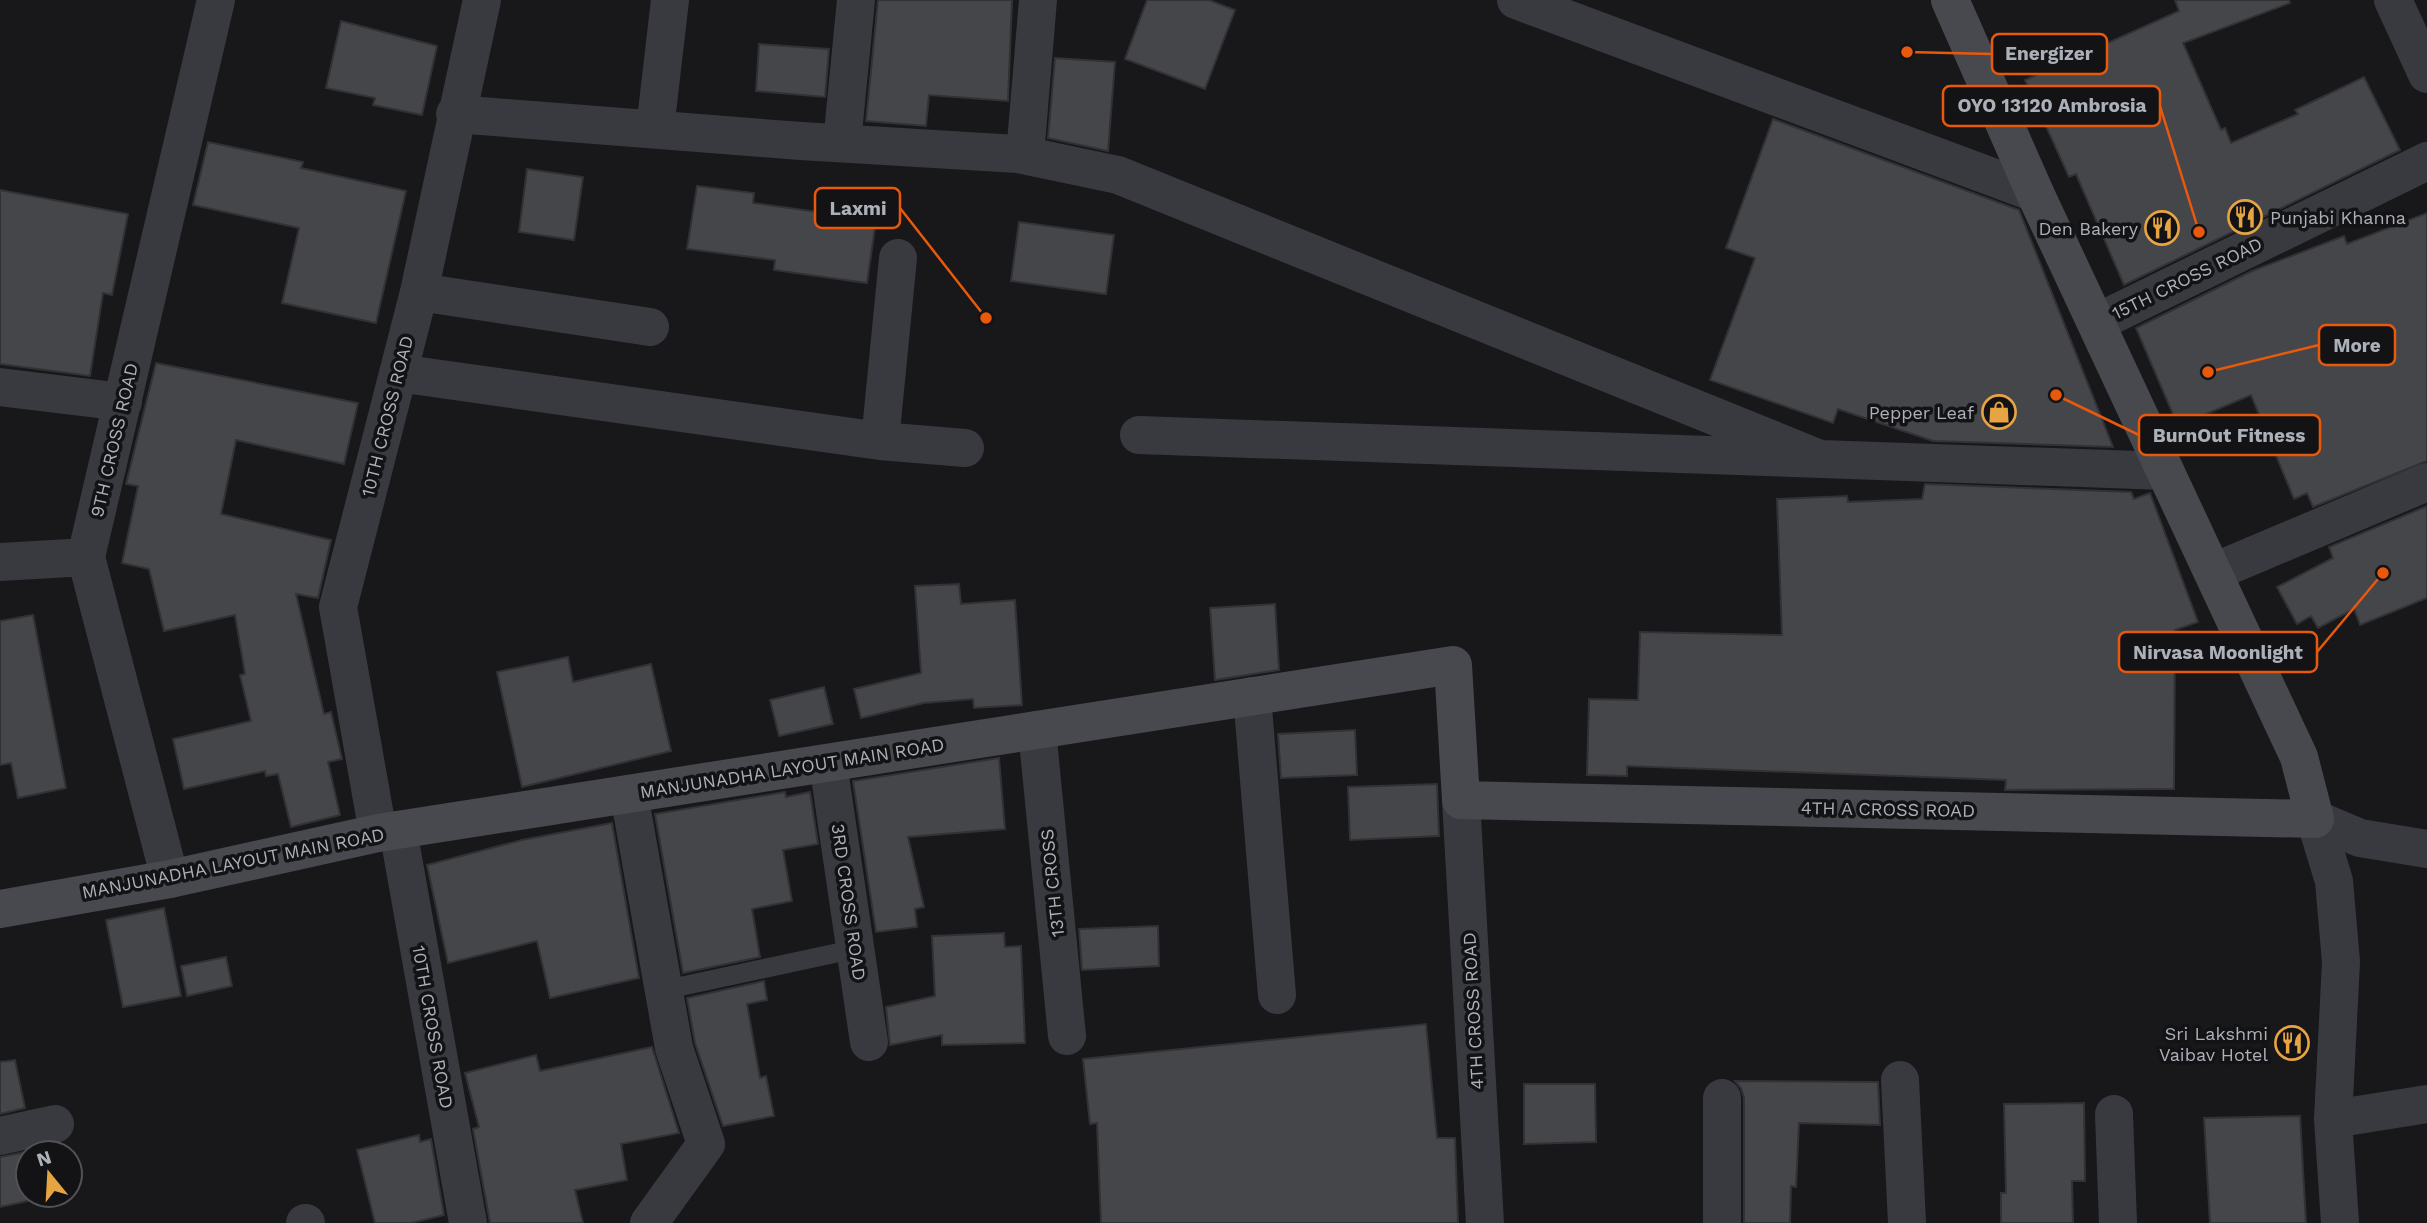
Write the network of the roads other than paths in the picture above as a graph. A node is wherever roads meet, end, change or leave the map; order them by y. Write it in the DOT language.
graph roads {
  1 [pos="216,0"];
  2 [pos="482,0"];
  3 [pos="670,0"];
  4 [pos="856,0"];
  5 [pos="1038,0"];
  6 [pos="1516,0"];
  7 [pos="1950,0"];
  8 [pos="2393,0"];
  9 [pos="2427,74"];
  10 [pos="455,114"];
  11 [pos="655,129"];
  12 [pos="842,143"];
  13 [pos="1025,155"];
  14 [pos="2427,160"];
  15 [pos="2035,192"];
  16 [pos="898,258"];
  17 [pos="419,292"];
  18 [pos="2098,322"];
  19 [pos="650,327"];
  20 [pos="398,373"];
  21 [pos="0,387"];
  22 [pos="123,402"];
  23 [pos="1139,435"];
  24 [pos="880,441"];
  25 [pos="965,448"];
  26 [pos="1815,457"];
  27 [pos="2165,471"];
  28 [pos="2427,482"];
  29 [pos="86,557"];
  30 [pos="0,562"];
  31 [pos="2214,572"];
  32 [pos="1252,696"];
  33 [pos="1037,730"];
  34 [pos="828,763"];
  35 [pos="629,794"];
  36 [pos="1461,800"];
  37 [pos="2315,819"];
  38 [pos="388,832"];
  39 [pos="2427,849"];
  40 [pos="170,879"];
  41 [pos="0,909"];
  42 [pos="855,949"];
  43 [pos="664,989"];
  44 [pos="1277,995"];
  45 [pos="1067,1036"];
  46 [pos="869,1042"];
  47 [pos="1900,1080"];
  48 [pos="1722,1098"];
  49 [pos="2427,1104"];
  50 [pos="2114,1114"];
  51 [pos="2333,1119"];
  52 [pos="55,1124"];
  53 [pos="0,1136"];
  54 [pos="468,1223"];
  55 [pos="649,1223"];
  56 [pos="1485,1223"];
  57 [pos="1722,1223"];
  58 [pos="1907,1223"];
  59 [pos="2118,1223"];
  60 [pos="2340,1223"];
  1 -- 22 [label="street, 9TH CROSS ROAD"];
  2 -- 10 [label="street, 10TH CROSS ROAD"];
  3 -- 11 [label="street"];
  4 -- 12 [label="street"];
  5 -- 13 [label="street"];
  6 -- 15 [label="street"];
  7 -- 15 [label="street"];
  8 -- 9 [label="street"];
  10 -- 11 [label="street"];
  10 -- 17 [label="street, 10TH CROSS ROAD"];
  11 -- 12 [label="street"];
  12 -- 13 [label="street"];
  13 -- 26 [label="street"];
  14 -- 18 [label="street, 15TH CROSS ROAD"];
  15 -- 18 [label="street"];
  16 -- 24 [label="street"];
  17 -- 19 [label="street"];
  17 -- 20 [label="street, 10TH CROSS ROAD"];
  18 -- 27 [label="street"];
  20 -- 24 [label="street"];
  20 -- 38 [label="street, 10TH CROSS ROAD"];
  21 -- 22 [label="street"];
  22 -- 29 [label="street, 9TH CROSS ROAD"];
  23 -- 26 [label="street"];
  24 -- 25 [label="street"];
  26 -- 27 [label="street"];
  27 -- 31 [label="street"];
  28 -- 31 [label="street"];
  29 -- 30 [label="street"];
  29 -- 40 [label="street, 9TH CROSS ROAD"];
  31 -- 37 [label="street"];
  32 -- 33 [label="street, MANJUNADHA LAYOUT MAIN ROAD"];
  32 -- 36 [label="street, MANJUNADHA LAYOUT MAIN ROAD"];
  32 -- 44 [label="street"];
  33 -- 34 [label="street, MANJUNADHA LAYOUT MAIN ROAD"];
  33 -- 45 [label="street, 13TH CROSS"];
  34 -- 35 [label="street, MANJUNADHA LAYOUT MAIN ROAD"];
  34 -- 42 [label="street, 3RD CROSS ROAD"];
  35 -- 38 [label="street, MANJUNADHA LAYOUT MAIN ROAD"];
  35 -- 43 [label="street"];
  36 -- 37 [label="street, 4TH A CROSS ROAD"];
  36 -- 56 [label="street, 4TH CROSS ROAD"];
  37 -- 39 [label="street"];
  37 -- 51 [label="street"];
  38 -- 40 [label="street, MANJUNADHA LAYOUT MAIN ROAD"];
  38 -- 54 [label="street, 10TH CROSS ROAD"];
  40 -- 41 [label="street, MANJUNADHA LAYOUT MAIN ROAD"];
  42 -- 43 [label="lane"];
  42 -- 46 [label="street, 3RD CROSS ROAD"];
  43 -- 55 [label="street"];
  47 -- 58 [label="street"];
  48 -- 57 [label="street"];
  49 -- 51 [label="street"];
  50 -- 59 [label="street"];
  51 -- 60 [label="street"];
  52 -- 53 [label="street"];
}
